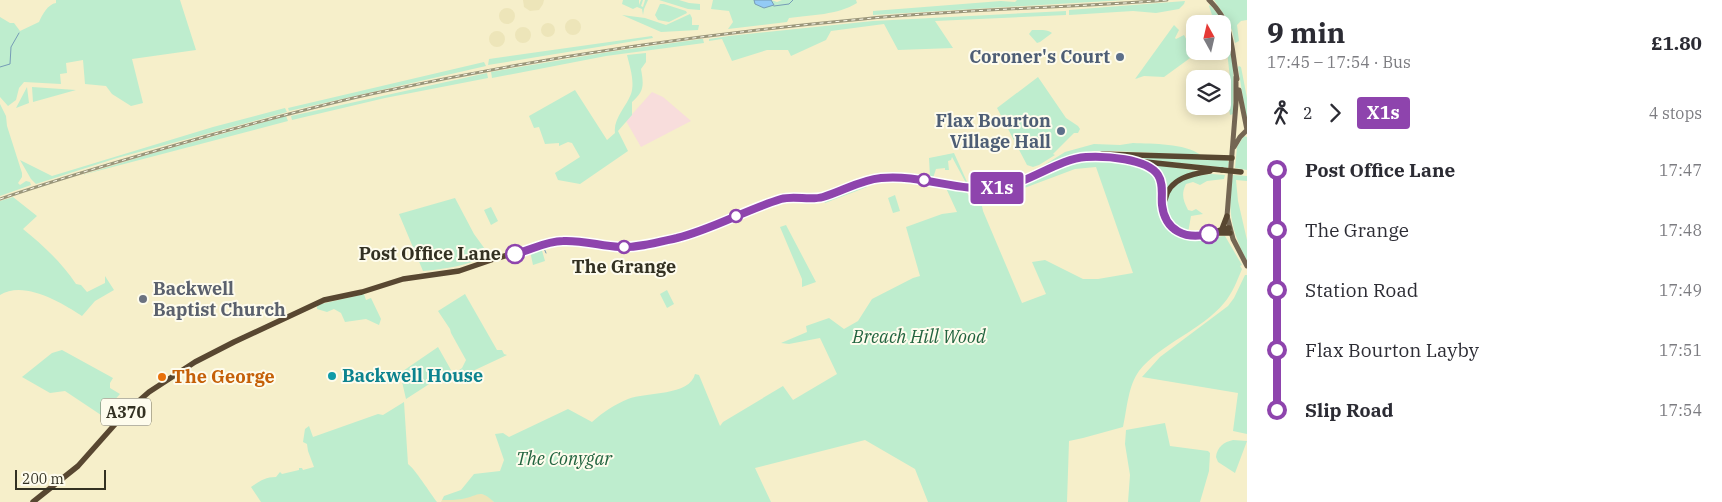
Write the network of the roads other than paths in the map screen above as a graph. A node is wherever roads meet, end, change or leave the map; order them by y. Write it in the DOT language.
graph roads {
  1 [pos="1209,0"];
  2 [pos="1236,77"];
  3 [pos="1244,118"];
  4 [pos="1247,130"];
  5 [pos="1233,139"];
  6 [pos="1233,149"];
  7 [pos="1085,157"];
  8 [pos="1232,158"];
  9 [pos="1128,160"];
  10 [pos="1222,170"];
  11 [pos="1244,173"];
  12 [pos="1163,210"];
  13 [pos="1227,216"];
  14 [pos="1222,229"];
  15 [pos="1230,230"];
  16 [pos="1211,233"];
  17 [pos="1247,266"];
  18 [pos="33,502"];
  1 -- 2 [label="main road"];
  2 -- 3 [label="main road"];
  2 -- 5 [label="main road"];
  3 -- 4 [label="main road"];
  3 -- 5 [label="main road"];
  4 -- 6 [label="main road"];
  5 -- 6 [label="main road"];
  6 -- 8 [label="main road"];
  7 -- 8 [label="main road"];
  7 -- 9 [label="main road, A370"];
  7 -- 18 [label="main road, A370"];
  8 -- 13 [label="main road"];
  9 -- 10 [label="main road, A370"];
  9 -- 12 [label="main road"];
  10 -- 11 [label="main road, A370, bridge"];
  10 -- 12 [label="main road"];
  12 -- 16 [label="main road"];
  13 -- 14 [label="main road"];
  13 -- 15 [label="main road"];
  14 -- 15 [label="main road"];
  14 -- 16 [label="main road"];
  15 -- 16 [label="main road"];
  15 -- 17 [label="main road"];
}
